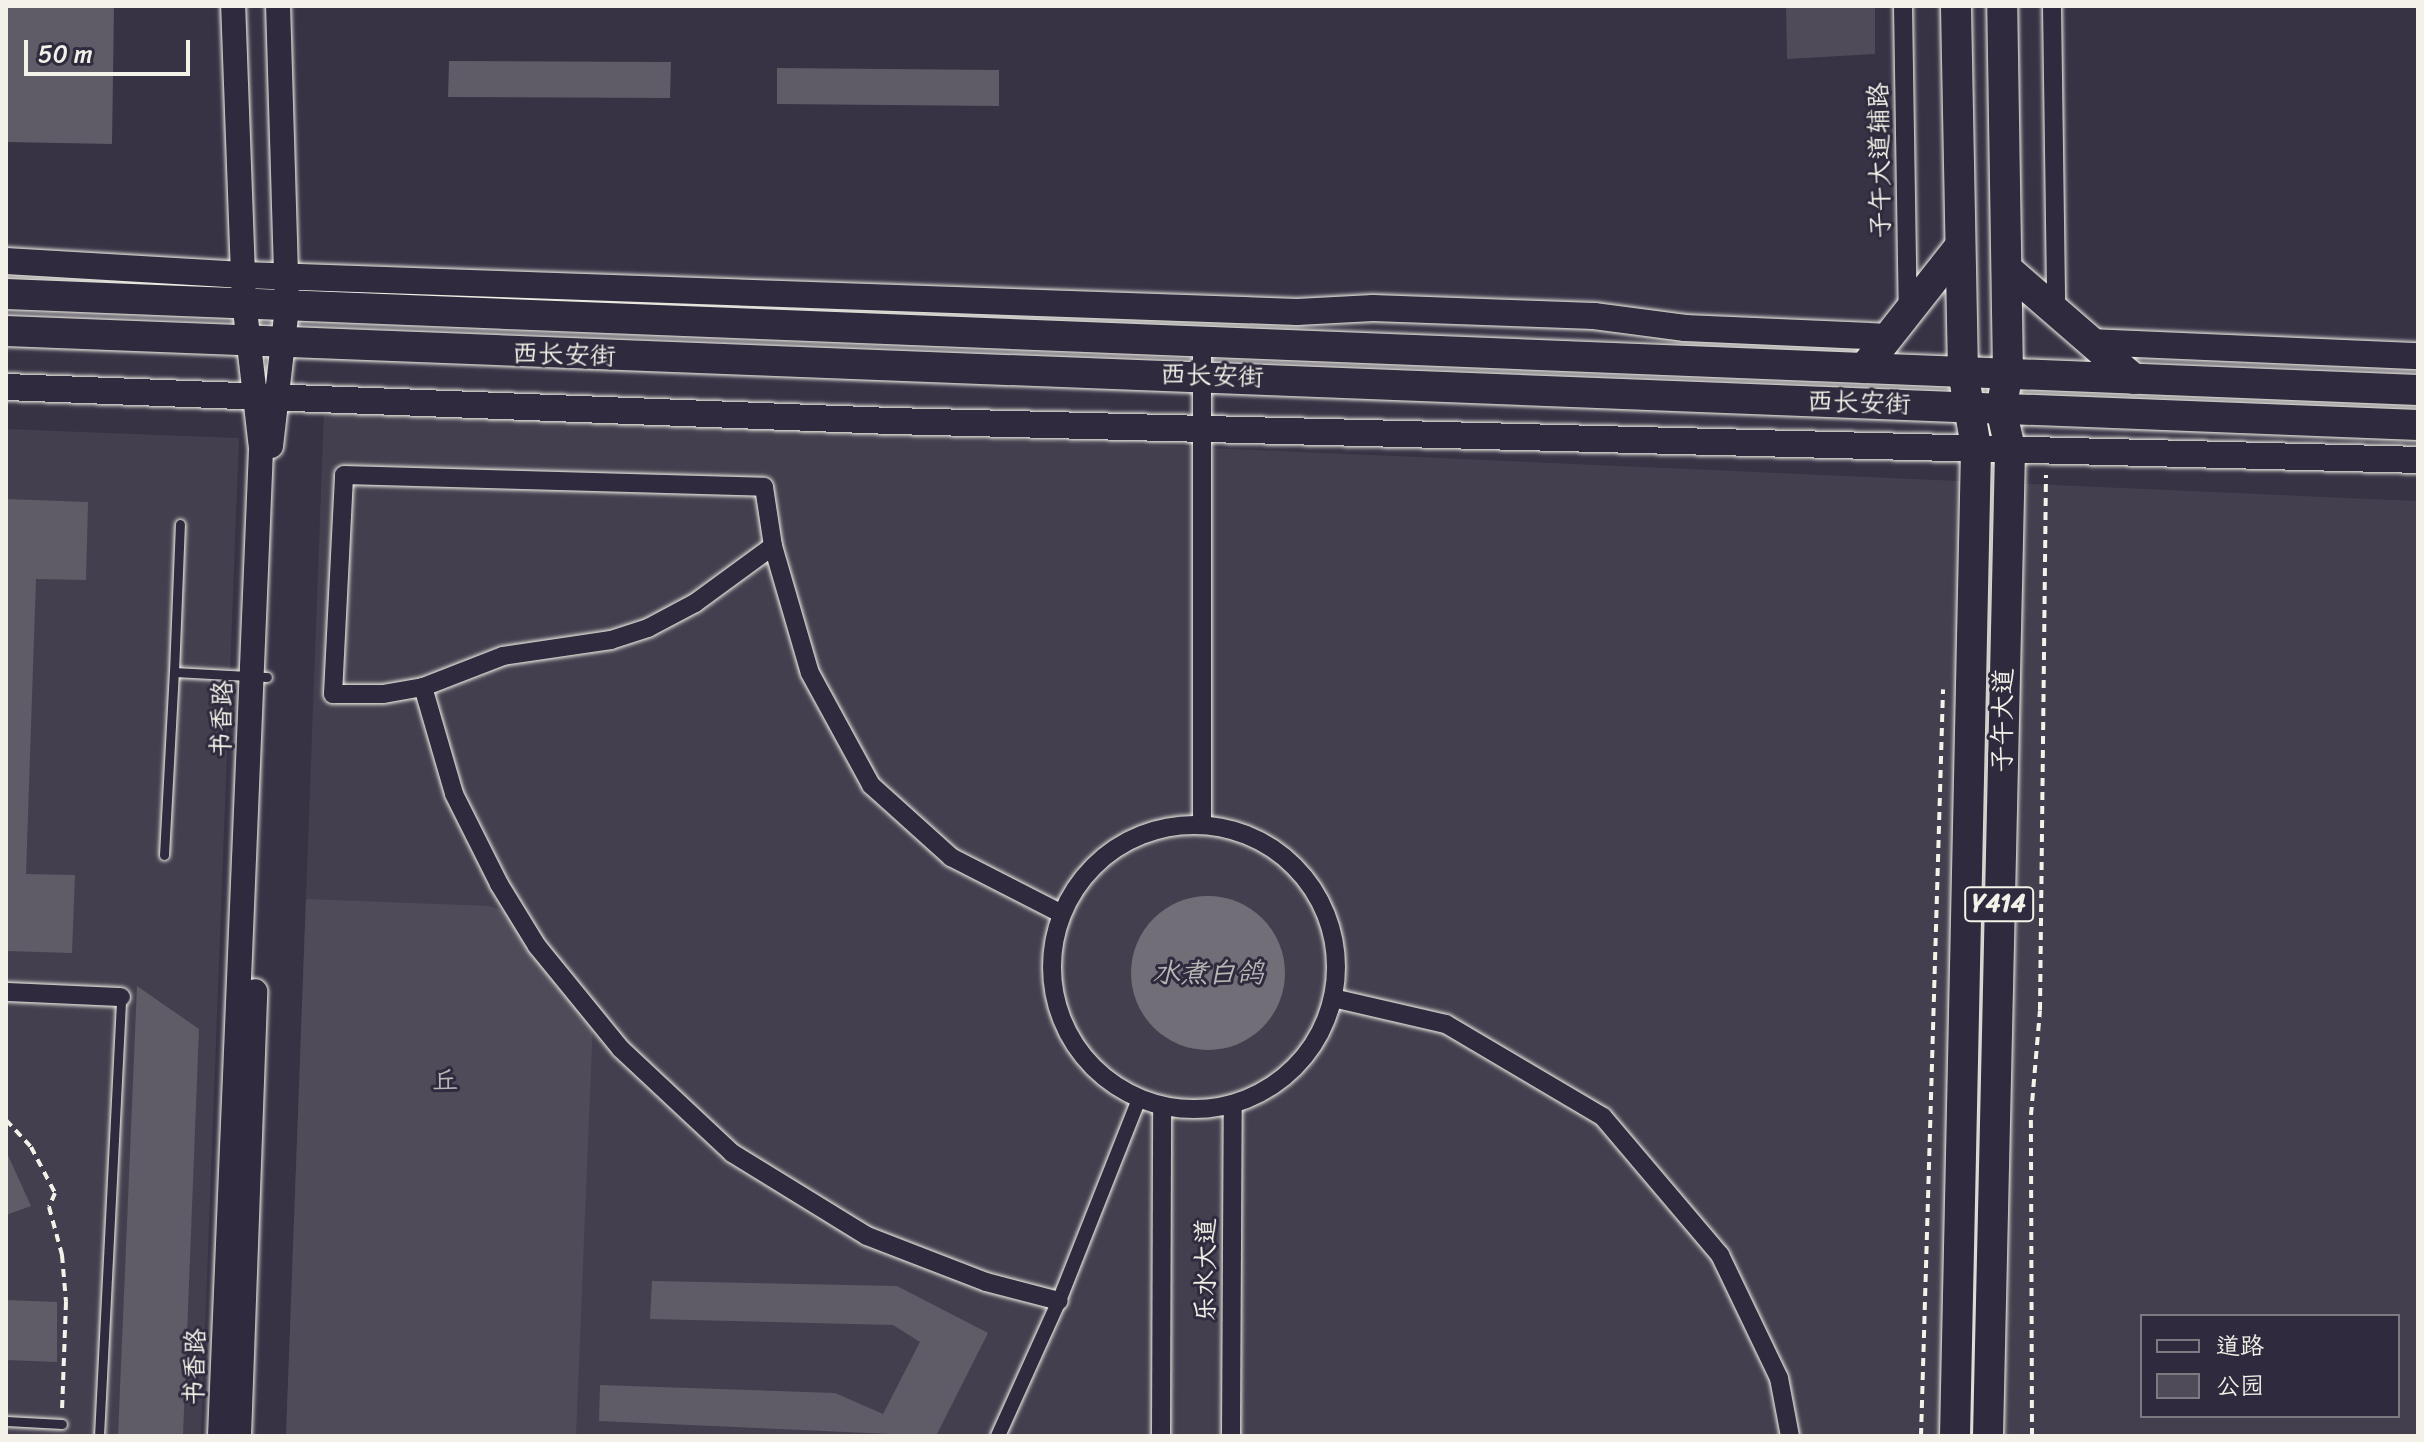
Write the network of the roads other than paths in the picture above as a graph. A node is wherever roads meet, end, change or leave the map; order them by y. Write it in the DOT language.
graph roads {
  1 [pos="233,6"];
  2 [pos="278,6"];
  3 [pos="1903,6"];
  4 [pos="1956,6"];
  5 [pos="2002,6"];
  6 [pos="2052,6"];
  7 [pos="1960,246"];
  8 [pos="6,261"];
  9 [pos="2007,269"];
  10 [pos="286,276"];
  11 [pos="243,288"];
  12 [pos="6,294"];
  13 [pos="287,307"];
  14 [pos="2056,311"];
  15 [pos="1908,312"];
  16 [pos="6,331"];
  17 [pos="1889,337"];
  18 [pos="246,340"];
  19 [pos="2091,342"];
  20 [pos="1202,343"];
  21 [pos="279,345"];
  22 [pos="2418,356"];
  23 [pos="1864,368"];
  24 [pos="1963,372"];
  25 [pos="2008,374"];
  26 [pos="1202,375"];
  27 [pos="2134,379"];
  28 [pos="6,387"];
  29 [pos="2418,390"];
  30 [pos="264,399"];
  31 [pos="1966,408"];
  32 [pos="2001,409"];
  33 [pos="2418,425"];
  34 [pos="1202,429"];
  35 [pos="1976,447"];
  36 [pos="2010,448"];
  37 [pos="2418,460"];
  38 [pos="180,524"];
  39 [pos="773,546"];
  40 [pos="174,672"];
  41 [pos="259,677"];
  42 [pos="423,687"];
  43 [pos="1202,822"];
  44 [pos="164,855"];
  45 [pos="1060,913"];
  46 [pos="6,992"];
  47 [pos="121,997"];
  48 [pos="1333,998"];
  49 [pos="1139,1099"];
  50 [pos="1233,1104"];
  51 [pos="1162,1106"];
  52 [pos="1059,1301"];
  53 [pos="6,1421"];
  54 [pos="62,1424"];
  55 [pos="99,1436"];
  56 [pos="220,1436"];
  57 [pos="239,1436"];
  58 [pos="998,1436"];
  59 [pos="1161,1436"];
  60 [pos="1231,1436"];
  61 [pos="1790,1436"];
  62 [pos="1955,1436"];
  63 [pos="1988,1436"];
  1 -- 11 [label="street, 书香路"];
  2 -- 10 [label="street, 书香路"];
  3 -- 15 [label="street, 子午大道辅路"];
  4 -- 7 [label="main road, 子午大道"];
  5 -- 9 [label="main road, 子午大道"];
  6 -- 14 [label="street"];
  7 -- 15 [label="main road"];
  7 -- 24 [label="main road, 子午大道"];
  8 -- 11 [label="main road"];
  9 -- 14 [label="main road"];
  9 -- 25 [label="main road, 子午大道"];
  10 -- 11 [label="main road"];
  10 -- 13 [label="street, 书香路"];
  10 -- 17 [label="main road"];
  11 -- 12 [label="main road, 西长安街"];
  11 -- 13 [label="main road, 西长安街"];
  11 -- 18 [label="street, 书香路"];
  13 -- 20 [label="main road, 西长安街"];
  13 -- 21 [label="street, 书香路"];
  14 -- 19 [label="main road"];
  15 -- 17 [label="main road"];
  16 -- 18 [label="main road, 西长安街"];
  17 -- 23 [label="main road"];
  18 -- 21 [label="main road, 西长安街"];
  18 -- 30 [label="street, 书香路"];
  19 -- 22 [label="main road"];
  19 -- 27 [label="main road"];
  20 -- 23 [label="main road, 西长安街"];
  20 -- 26 [label="street"];
  21 -- 26 [label="main road, 西长安街"];
  21 -- 30 [label="street, 书香路"];
  23 -- 24 [label="main road, 西长安街"];
  24 -- 25 [label="main road, 西长安街"];
  24 -- 31 [label="main road, 子午大道"];
  25 -- 27 [label="main road, 西长安街"];
  25 -- 32 [label="main road, 子午大道 / Y414"];
  26 -- 31 [label="main road, 西长安街"];
  26 -- 34 [label="street"];
  27 -- 29 [label="main road, 西长安街"];
  28 -- 30 [label="main road"];
  30 -- 34 [label="main road"];
  30 -- 41 [label="street, 书香路"];
  31 -- 32 [label="main road, 西长安街"];
  31 -- 35 [label="main road, 子午大道 / Y414"];
  32 -- 33 [label="main road, 西长安街"];
  32 -- 36 [label="main road, 子午大道 / Y414"];
  34 -- 35 [label="main road"];
  34 -- 43 [label="street"];
  35 -- 36 [label="main road"];
  35 -- 62 [label="main road, 子午大道 / Y414"];
  36 -- 37 [label="main road"];
  36 -- 63 [label="main road, 子午大道 / Y414"];
  38 -- 40 [label="lane"];
  39 -- 42 [label="street"];
  39 -- 42 [label="street"];
  39 -- 45 [label="street"];
  40 -- 41 [label="lane"];
  40 -- 44 [label="lane"];
  41 -- 56 [label="street, 书香路"];
  41 -- 57 [label="street, 书香路"];
  42 -- 52 [label="street"];
  43 -- 45 [label="street"];
  43 -- 48 [label="street"];
  45 -- 49 [label="street"];
  46 -- 47 [label="street"];
  47 -- 55 [label="lane"];
  48 -- 50 [label="street"];
  48 -- 61 [label="street"];
  49 -- 51 [label="street"];
  49 -- 52 [label="street"];
  50 -- 51 [label="street"];
  50 -- 60 [label="street, 乐水大道"];
  51 -- 59 [label="street, 乐水大道"];
  52 -- 58 [label="street"];
  53 -- 54 [label="lane"];
}
